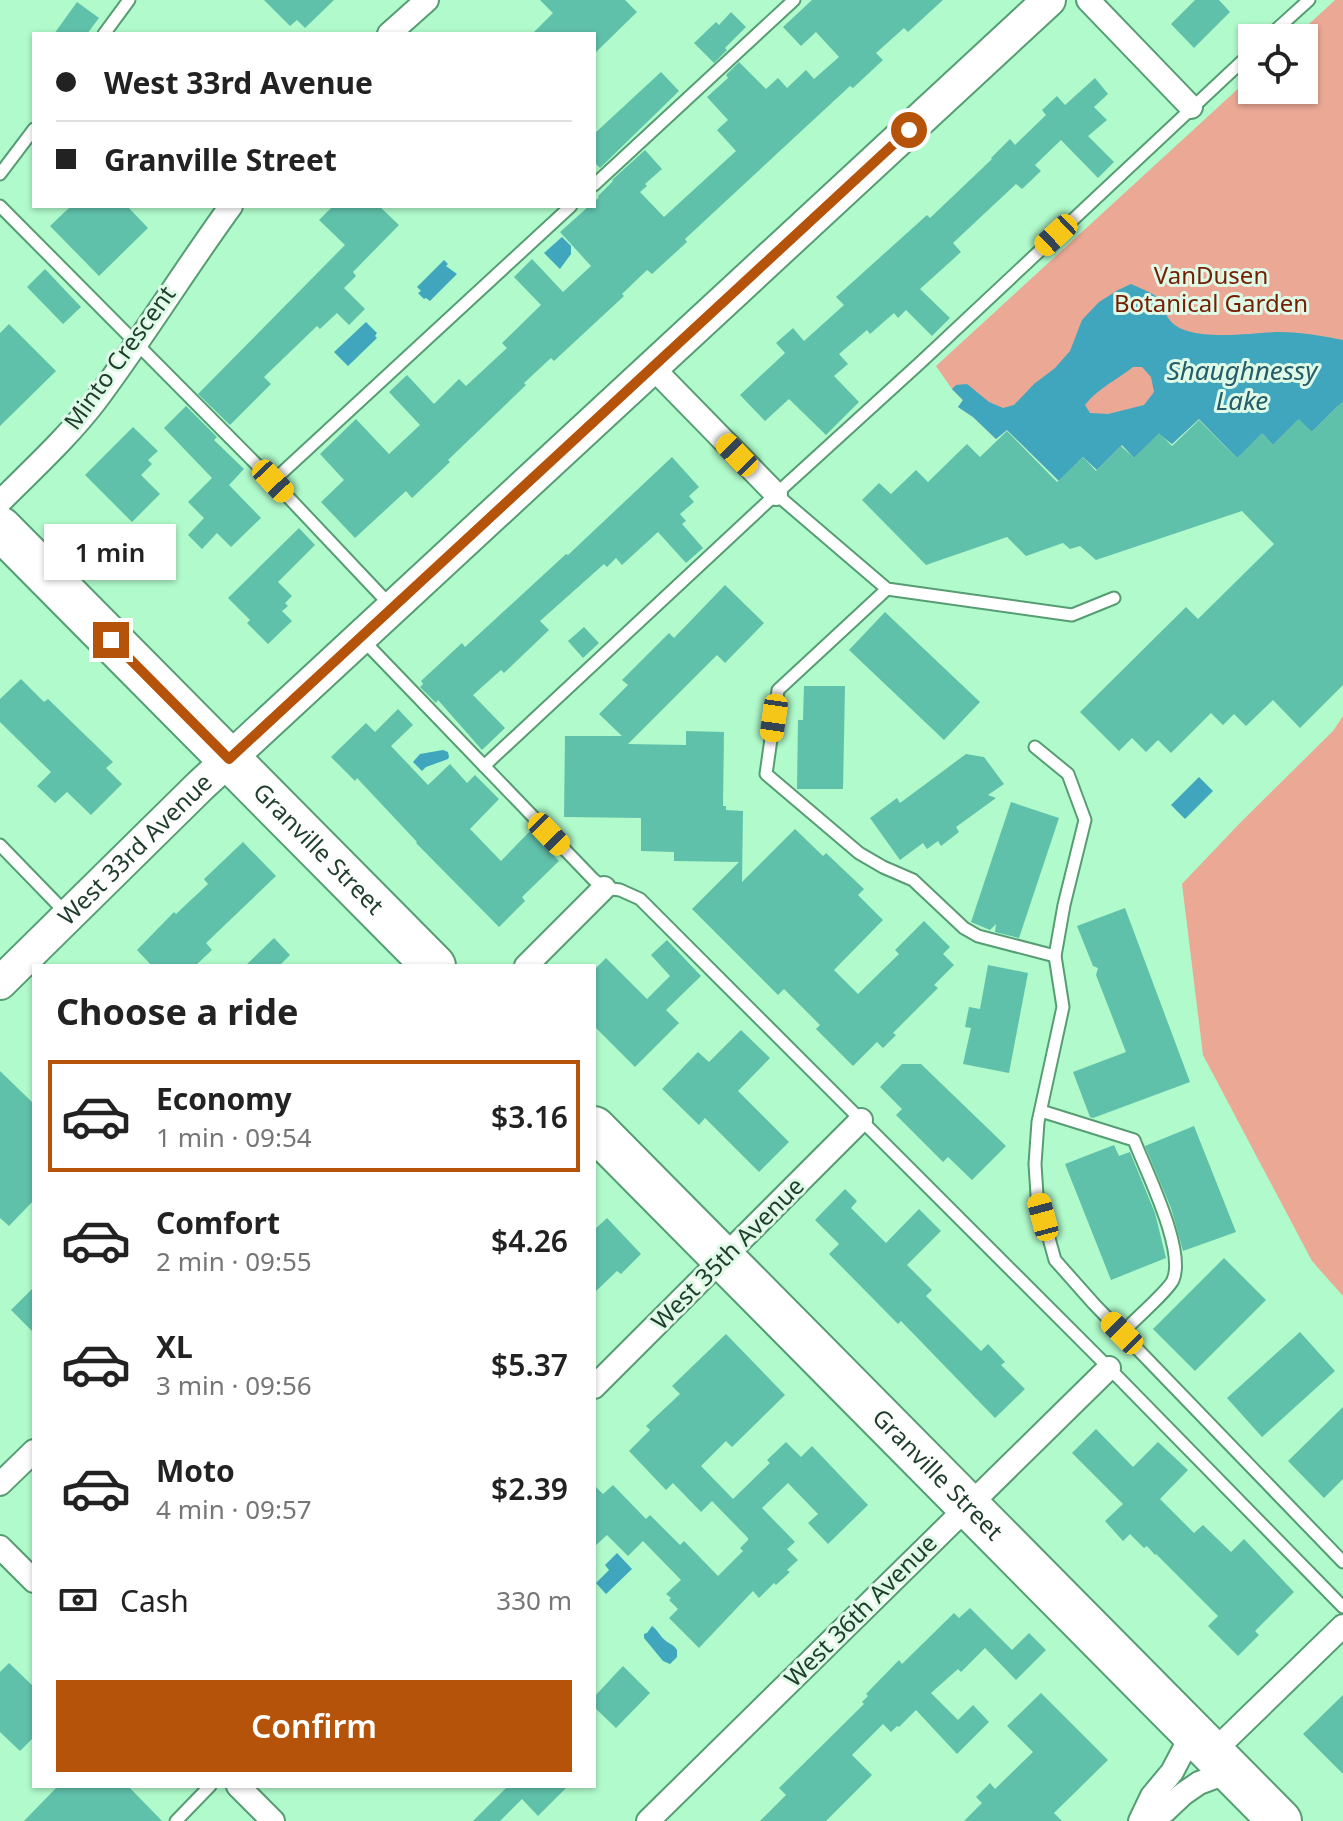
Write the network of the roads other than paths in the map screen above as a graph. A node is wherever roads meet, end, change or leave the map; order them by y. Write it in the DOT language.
graph roads {
  1 [pos="129,0"];
  2 [pos="427,0"];
  3 [pos="794,0"];
  4 [pos="1049,0"];
  5 [pos="1088,0"];
  6 [pos="1309,0"];
  7 [pos="1282,24"];
  8 [pos="105,32"];
  9 [pos="391,32"];
  10 [pos="1238,65"];
  11 [pos="1191,107"];
  12 [pos="32,132"];
  13 [pos="0,174"];
  14 [pos="596,183"];
  15 [pos="0,206"];
  16 [pos="230,208"];
  17 [pos="569,208"];
  18 [pos="136,342"];
  19 [pos="652,367"];
  20 [pos="273,481"];
  21 [pos="776,494"];
  22 [pos="0,502"];
  23 [pos="0,528"];
  24 [pos="887,589"];
  25 [pos="1114,598"];
  26 [pos="392,607"];
  27 [pos="360,637"];
  28 [pos="1035,747"];
  29 [pos="229,759"];
  30 [pos="484,766"];
  31 [pos="0,845"];
  32 [pos="604,888"];
  33 [pos="69,916"];
  34 [pos="1055,956"];
  35 [pos="432,964"];
  36 [pos="528,964"];
  37 [pos="0,983"];
  38 [pos="1041,1111"];
  39 [pos="861,1120"];
  40 [pos="596,1130"];
  41 [pos="724,1258"];
  42 [pos="1122,1333"];
  43 [pos="1109,1368"];
  44 [pos="596,1385"];
  45 [pos="32,1453"];
  46 [pos="0,1484"];
  47 [pos="967,1506"];
  48 [pos="0,1547"];
  49 [pos="1343,1562"];
  50 [pos="32,1579"];
  51 [pos="1343,1607"];
  52 [pos="1343,1627"];
  53 [pos="1212,1752"];
  54 [pos="208,1788"];
  55 [pos="240,1788"];
  56 [pos="176,1821"];
  57 [pos="273,1821"];
  58 [pos="648,1821"];
  59 [pos="1143,1821"];
  60 [pos="1280,1821"];
  1 -- 8 [label="lane"];
  2 -- 9 [label="street"];
  3 -- 14 [label="lane"];
  4 -- 19 [label="street, West 33rd Avenue"];
  5 -- 11 [label="street"];
  6 -- 7 [label="lane"];
  10 -- 11 [label="lane"];
  11 -- 21 [label="lane"];
  12 -- 13 [label="lane"];
  15 -- 18 [label="lane"];
  16 -- 18 [label="street, Minto Crescent"];
  17 -- 20 [label="lane"];
  18 -- 20 [label="lane"];
  18 -- 22 [label="street, Minto Crescent"];
  19 -- 21 [label="street"];
  19 -- 26 [label="street, West 33rd Avenue"];
  20 -- 26 [label="lane"];
  21 -- 24 [label="lane"];
  21 -- 30 [label="lane"];
  23 -- 29 [label="highway, Granville Street"];
  24 -- 25 [label="lane"];
  24 -- 34 [label="lane"];
  26 -- 27 [label="street, West 33rd Avenue"];
  27 -- 29 [label="street, West 33rd Avenue"];
  27 -- 30 [label="lane"];
  28 -- 34 [label="lane"];
  29 -- 33 [label="street, West 33rd Avenue"];
  29 -- 35 [label="highway, Granville Street"];
  30 -- 32 [label="lane"];
  31 -- 33 [label="lane"];
  32 -- 36 [label="street"];
  32 -- 39 [label="lane"];
  33 -- 37 [label="street, West 33rd Avenue"];
  34 -- 38 [label="lane"];
  38 -- 42 [label="lane"];
  38 -- 42 [label="lane"];
  39 -- 41 [label="street, West 35th Avenue"];
  39 -- 43 [label="lane"];
  40 -- 41 [label="highway, Granville Street"];
  41 -- 44 [label="street, West 35th Avenue"];
  41 -- 47 [label="highway, Granville Street"];
  42 -- 49 [label="lane"];
  43 -- 47 [label="street, West 36th Avenue"];
  43 -- 51 [label="lane"];
  45 -- 46 [label="street"];
  47 -- 53 [label="highway, Granville Street"];
  47 -- 58 [label="street, West 36th Avenue"];
  48 -- 50 [label="street"];
  52 -- 53 [label="street"];
  53 -- 59 [label="street"];
  53 -- 59 [label="street"];
  53 -- 60 [label="highway, Granville Street"];
  54 -- 56 [label="lane"];
  55 -- 57 [label="street"];
}
